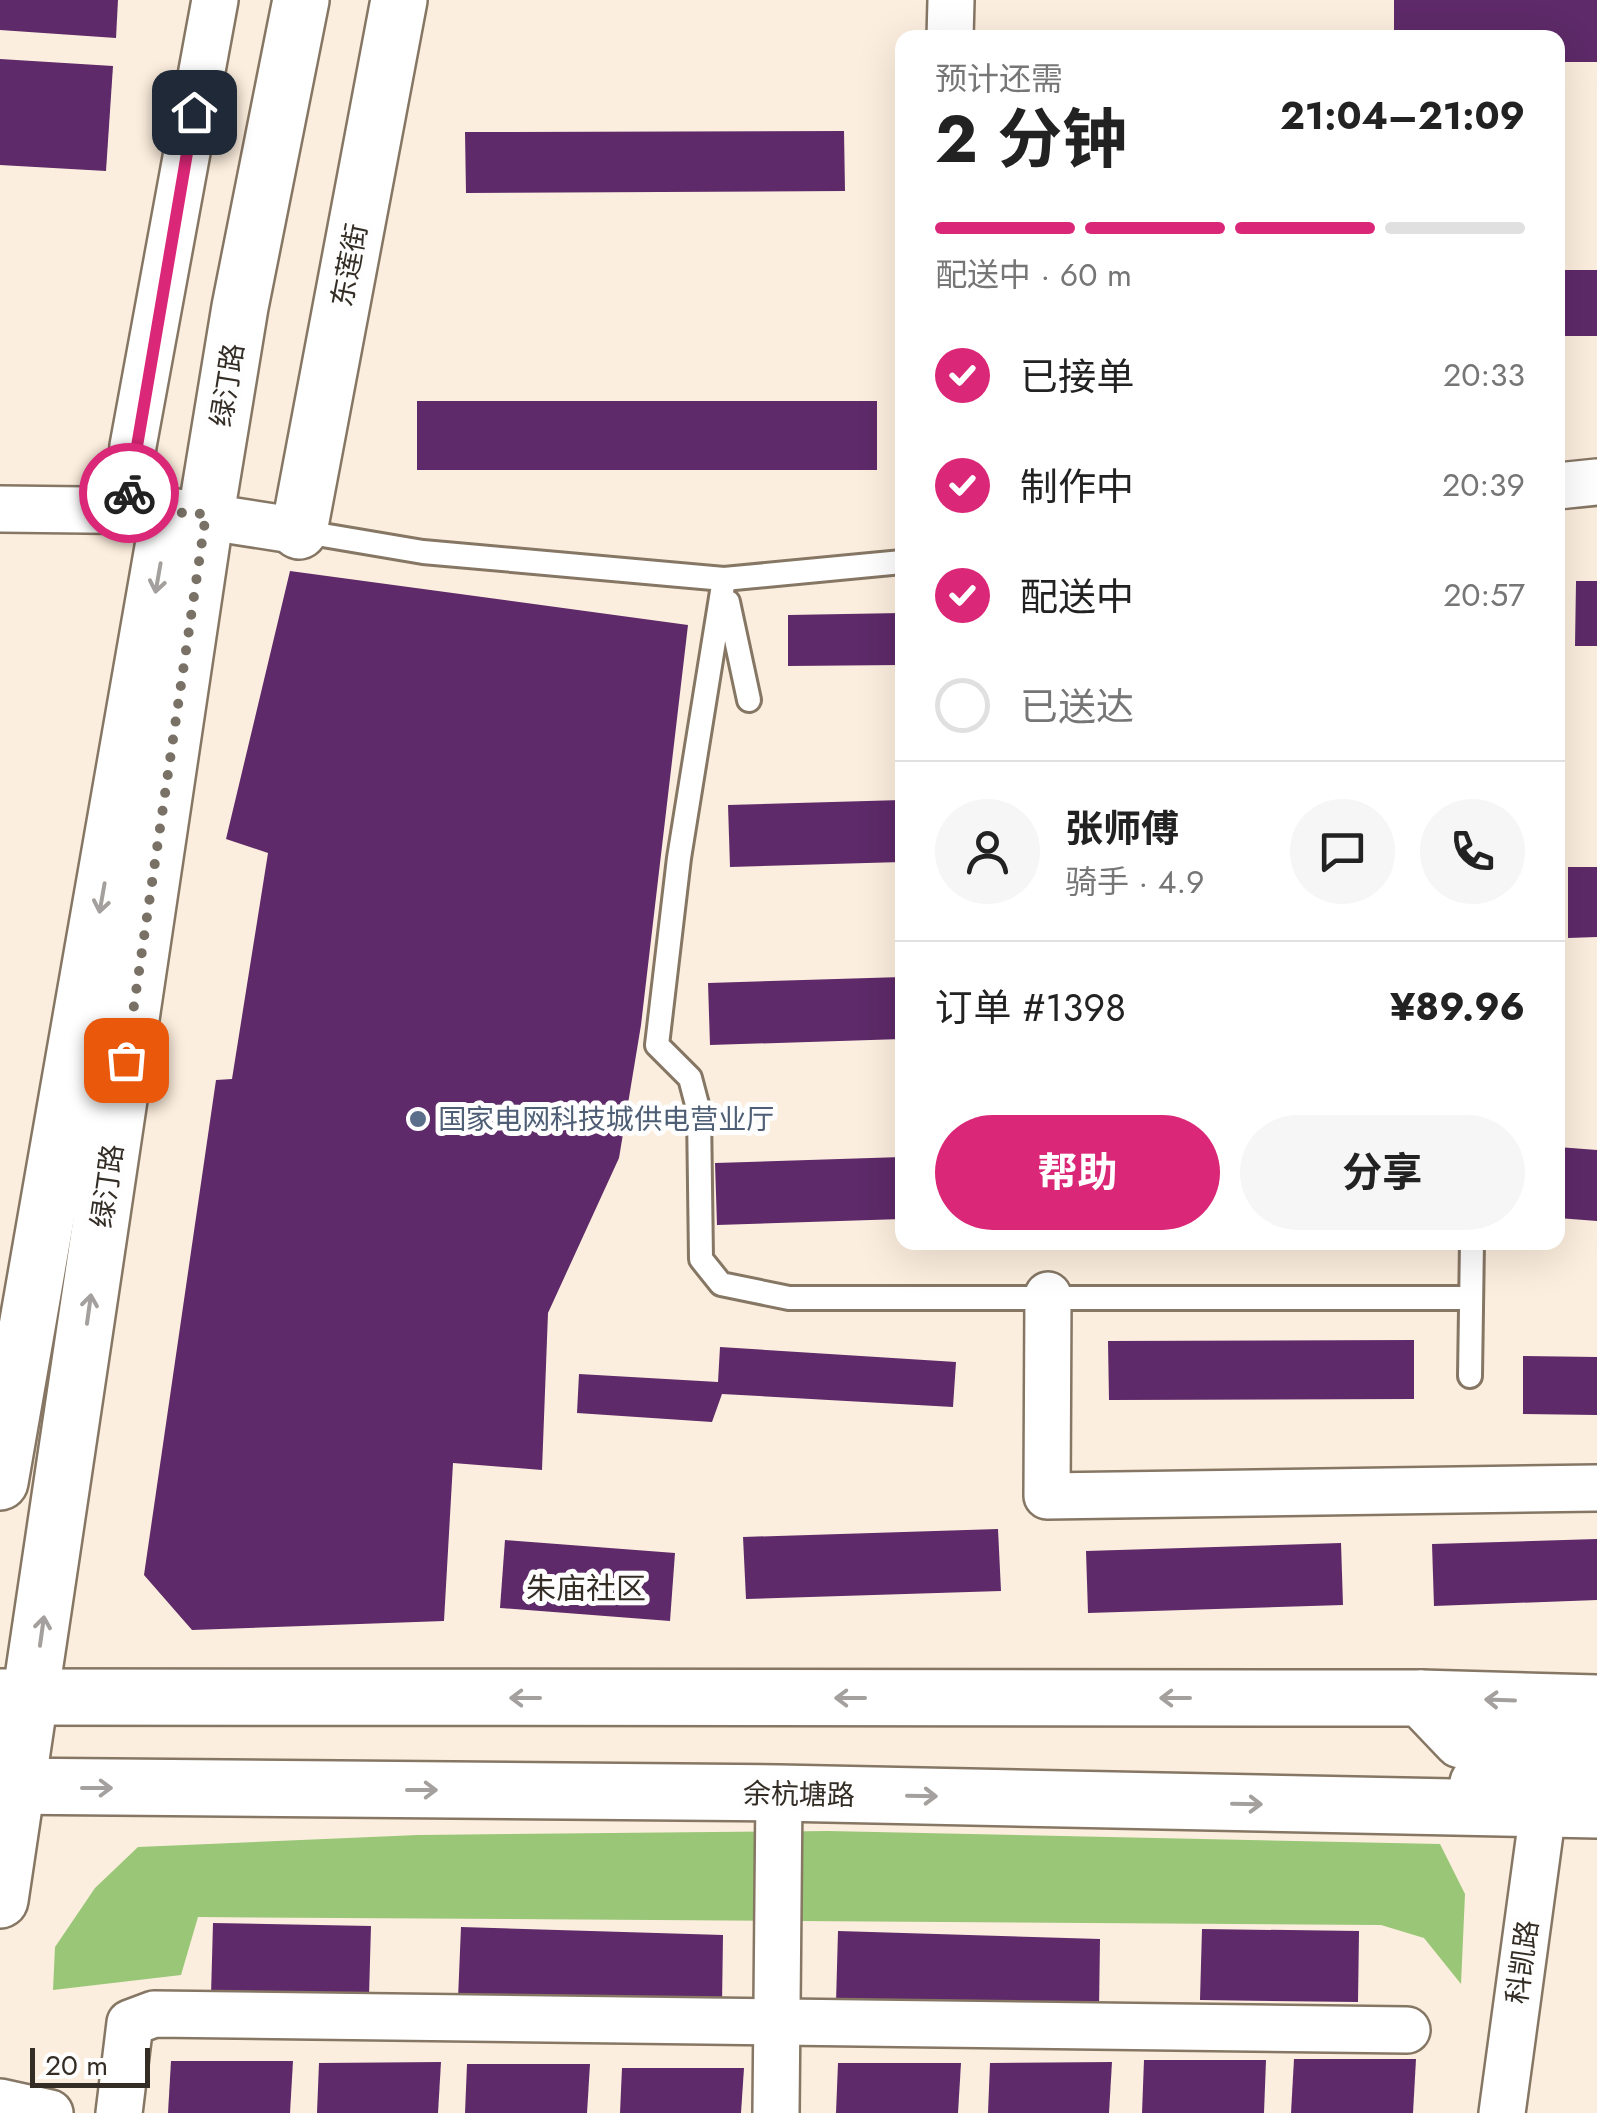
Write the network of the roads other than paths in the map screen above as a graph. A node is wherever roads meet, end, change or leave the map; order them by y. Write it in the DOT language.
graph roads {
  1 [pos="215,0"];
  2 [pos="265,0"];
  3 [pos="301,0"];
  4 [pos="399,0"];
  5 [pos="951,0"];
  6 [pos="950,30"];
  7 [pos="1597,482"];
  8 [pos="1565,485"];
  9 [pos="0,510"];
  10 [pos="168,512"];
  11 [pos="300,530"];
  12 [pos="895,563"];
  13 [pos="724,579"];
  14 [pos="749,700"];
  15 [pos="1472,1250"];
  16 [pos="1048,1295"];
  17 [pos="1470,1298"];
  18 [pos="1470,1376"];
  19 [pos="0,1482"];
  20 [pos="1597,1488"];
  21 [pos="16,1698"];
  22 [pos="1421,1698"];
  23 [pos="1597,1703"];
  24 [pos="1597,1745"];
  25 [pos="1597,1781"];
  26 [pos="9,1787"];
  27 [pos="779,1792"];
  28 [pos="1384,1807"];
  29 [pos="1597,1810"];
  30 [pos="1543,1811"];
  31 [pos="0,1900"];
  32 [pos="774,2022"];
  33 [pos="1407,2030"];
  34 [pos="0,2102"];
  35 [pos="50,2113"];
  36 [pos="119,2113"];
  37 [pos="776,2113"];
  38 [pos="1502,2113"];
  1 -- 10 [label="street"];
  2 -- 10 [label="main road, 绿汀路"];
  3 -- 10 [label="main road, 绿汀路"];
  4 -- 11 [label="main road, 东莲街"];
  5 -- 6 [label="street"];
  7 -- 8 [label="street"];
  9 -- 10 [label="street"];
  10 -- 11 [label="street"];
  10 -- 19 [label="main road, 绿汀路, one-way"];
  21 -- 10 [label="main road, 绿汀路, one-way"];
  11 -- 13 [label="lane"];
  12 -- 13 [label="lane"];
  13 -- 14 [label="lane"];
  13 -- 16 [label="lane"];
  15 -- 17 [label="lane"];
  16 -- 17 [label="lane"];
  16 -- 20 [label="street"];
  17 -- 18 [label="lane"];
  22 -- 21 [label="main road, one-way"];
  21 -- 26 [label="main road, 绿汀路"];
  23 -- 22 [label="main road, one-way"];
  22 -- 24 [label="main road"];
  25 -- 28 [label="main road"];
  26 -- 27 [label="main road, 余杭塘路, one-way"];
  26 -- 31 [label="main road, 绿汀路"];
  27 -- 28 [label="main road, 余杭塘路, one-way"];
  27 -- 32 [label="street"];
  28 -- 30 [label="main road, 余杭塘路"];
  29 -- 30 [label="main road, 余杭塘路"];
  30 -- 38 [label="street, 科凯路"];
  32 -- 33 [label="street"];
  32 -- 36 [label="street"];
  32 -- 37 [label="street"];
  34 -- 35 [label="street"];
}
